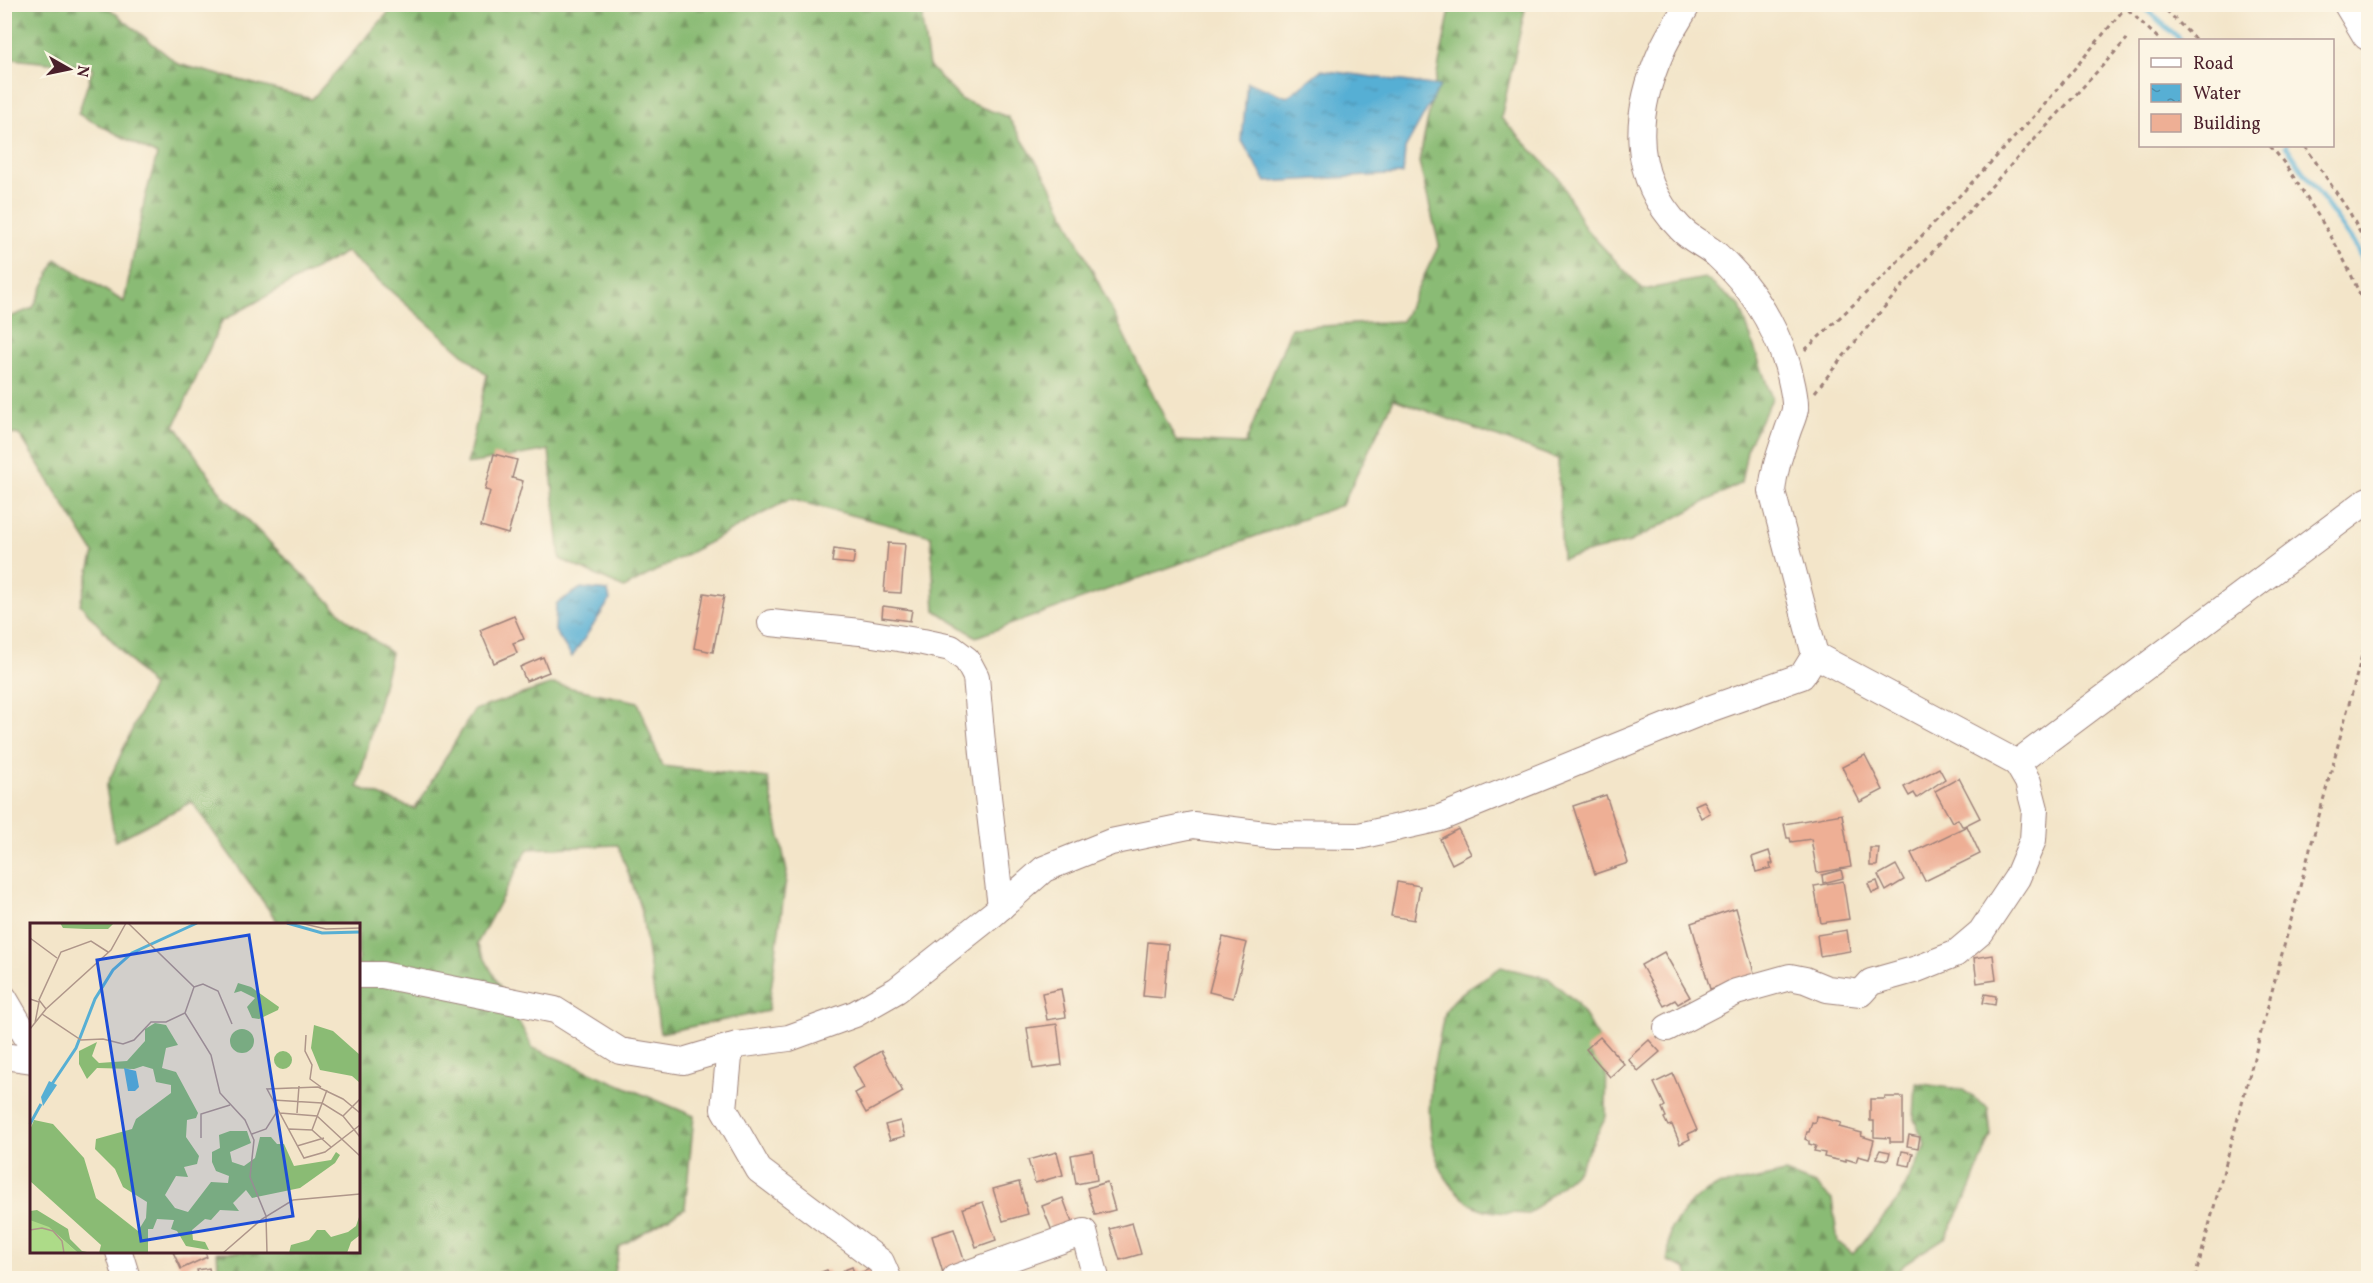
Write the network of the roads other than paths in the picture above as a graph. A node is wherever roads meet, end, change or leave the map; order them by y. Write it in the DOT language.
graph roads {
  1 [pos="1688,4"];
  2 [pos="2350,4"];
  3 [pos="2368,34"];
  4 [pos="2368,500"];
  5 [pos="771,623"];
  6 [pos="1815,655"];
  7 [pos="2017,763"];
  8 [pos="1001,907"];
  9 [pos="360,975"];
  10 [pos="4,998"];
  11 [pos="1667,1028"];
  12 [pos="30,1043"];
  13 [pos="730,1047"];
  14 [pos="4,1056"];
  15 [pos="30,1060"];
  16 [pos="120,1253"];
  17 [pos="984,1273"];
  18 [pos="127,1278"];
  19 [pos="888,1278"];
  20 [pos="955,1278"];
  21 [pos="1096,1278"];
  1 -- 6 [label="street"];
  2 -- 3 [label="main road"];
  4 -- 7 [label="street"];
  5 -- 8 [label="street"];
  6 -- 7 [label="street"];
  6 -- 8 [label="street"];
  7 -- 11 [label="street"];
  8 -- 13 [label="street"];
  9 -- 13 [label="street"];
  10 -- 12 [label="street"];
  13 -- 19 [label="street"];
  14 -- 15 [label="street"];
  16 -- 18 [label="street"];
  17 -- 20 [label="street"];
  17 -- 21 [label="street"];
}
